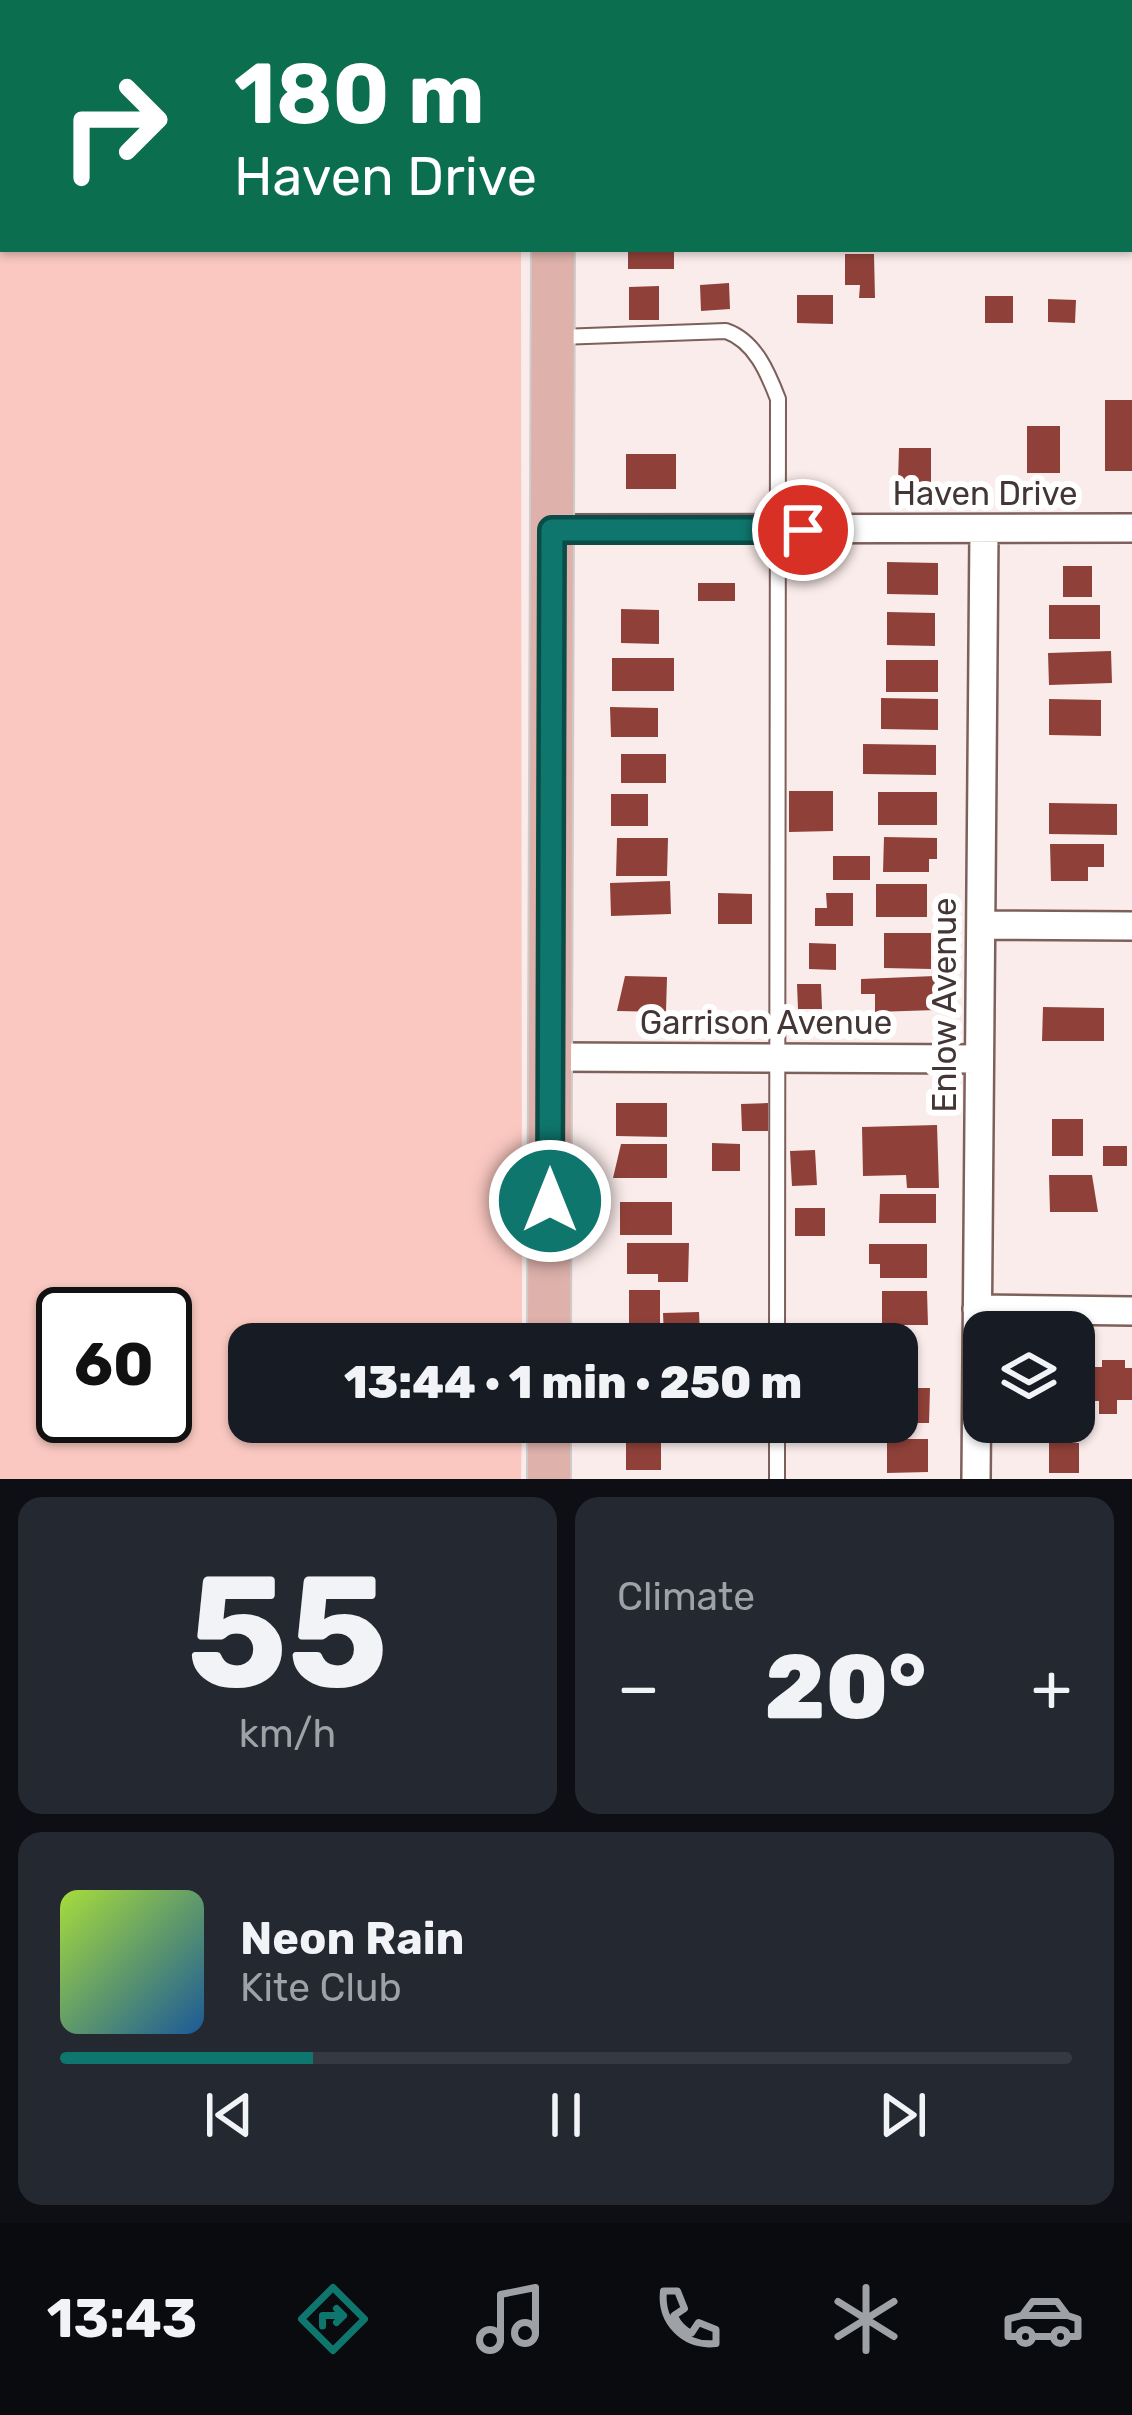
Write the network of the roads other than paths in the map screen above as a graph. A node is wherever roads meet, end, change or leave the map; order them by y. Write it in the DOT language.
graph roads {
  1 [pos="553,252"];
  2 [pos="553,338"];
  3 [pos="1132,528"];
  4 [pos="552,530"];
  5 [pos="776,530"];
  6 [pos="984,531"];
  7 [pos="980,926"];
  8 [pos="1132,926"];
  9 [pos="552,1057"];
  10 [pos="778,1058"];
  11 [pos="980,1059"];
  12 [pos="977,1309"];
  13 [pos="1132,1311"];
  14 [pos="549,1323"];
  15 [pos="777,1323"];
  16 [pos="549,1443"];
  17 [pos="777,1443"];
  18 [pos="549,1479"];
  19 [pos="777,1479"];
  20 [pos="976,1479"];
  1 -- 2 [label="main road"];
  2 -- 4 [label="main road"];
  2 -- 5 [label="lane"];
  3 -- 6 [label="street, Haven Drive"];
  4 -- 5 [label="street, Haven Drive"];
  4 -- 9 [label="main road"];
  5 -- 6 [label="street, Haven Drive"];
  5 -- 10 [label="lane"];
  6 -- 7 [label="street, Enlow Avenue"];
  7 -- 8 [label="street"];
  7 -- 11 [label="street, Enlow Avenue"];
  9 -- 10 [label="street, Garrison Avenue"];
  9 -- 14 [label="main road"];
  10 -- 11 [label="street, Garrison Avenue"];
  10 -- 15 [label="lane"];
  11 -- 12 [label="street, Enlow Avenue"];
  12 -- 13 [label="street"];
  12 -- 20 [label="street, Enlow Avenue"];
  16 -- 18 [label="main road"];
  17 -- 19 [label="lane"];
}
